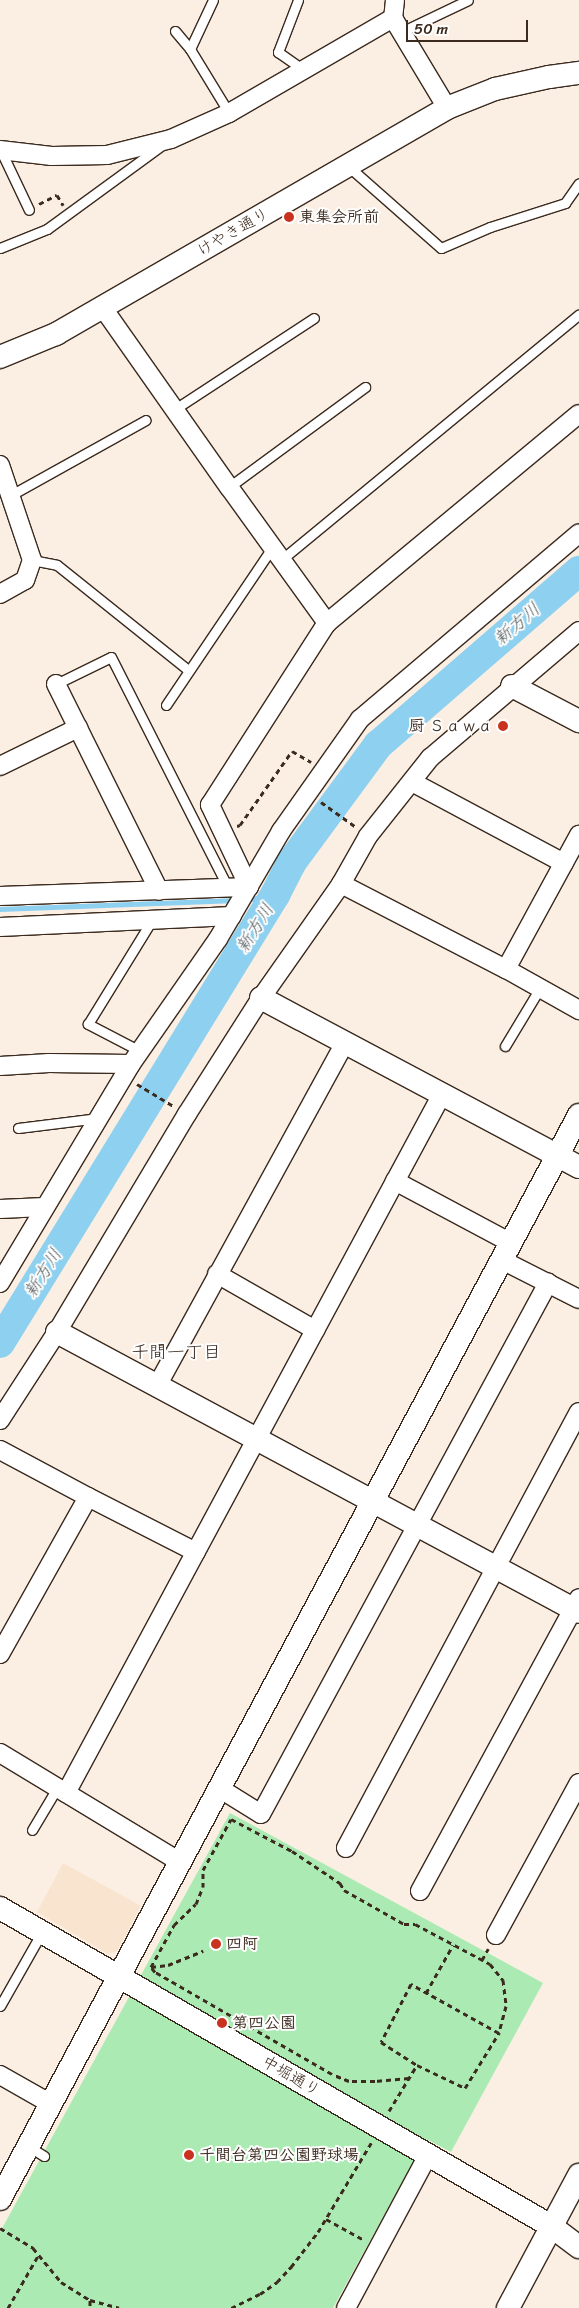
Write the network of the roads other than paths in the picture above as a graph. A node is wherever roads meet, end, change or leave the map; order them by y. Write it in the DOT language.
graph roads {
  1 [pos="213,0"];
  2 [pos="298,0"];
  3 [pos="395,0"];
  4 [pos="468,0"];
  5 [pos="397,25"];
  6 [pos="174,31"];
  7 [pos="190,49"];
  8 [pos="304,70"];
  9 [pos="579,73"];
  10 [pos="447,108"];
  11 [pos="229,113"];
  12 [pos="171,139"];
  13 [pos="1,150"];
  14 [pos="348,166"];
  15 [pos="579,183"];
  16 [pos="28,210"];
  17 [pos="0,248"];
  18 [pos="103,308"];
  19 [pos="579,314"];
  20 [pos="314,318"];
  21 [pos="0,357"];
  22 [pos="365,386"];
  23 [pos="175,409"];
  24 [pos="579,414"];
  25 [pos="146,420"];
  26 [pos="0,465"];
  27 [pos="228,488"];
  28 [pos="11,496"];
  29 [pos="579,533"];
  30 [pos="276,554"];
  31 [pos="32,560"];
  32 [pos="0,594"];
  33 [pos="327,623"];
  34 [pos="579,631"];
  35 [pos="188,670"];
  36 [pos="56,684"];
  37 [pos="512,686"];
  38 [pos="166,705"];
  39 [pos="579,721"];
  40 [pos="78,728"];
  41 [pos="0,766"];
  42 [pos="412,782"];
  43 [pos="579,835"];
  44 [pos="564,863"];
  45 [pos="341,884"];
  46 [pos="248,887"];
  47 [pos="228,888"];
  48 [pos="159,890"];
  49 [pos="0,896"];
  50 [pos="232,916"];
  51 [pos="153,920"];
  52 [pos="0,927"];
  53 [pos="506,969"];
  54 [pos="540,988"];
  55 [pos="261,998"];
  56 [pos="579,1010"];
  57 [pos="344,1042"];
  58 [pos="505,1046"];
  59 [pos="134,1065"];
  60 [pos="0,1066"];
  61 [pos="442,1094"];
  62 [pos="579,1115"];
  63 [pos="99,1118"];
  64 [pos="18,1128"];
  65 [pos="557,1156"];
  66 [pos="579,1167"];
  67 [pos="395,1181"];
  68 [pos="44,1208"];
  69 [pos="0,1209"];
  70 [pos="506,1251"];
  71 [pos="217,1274"];
  72 [pos="0,1283"];
  73 [pos="548,1283"];
  74 [pos="579,1299"];
  75 [pos="315,1330"];
  76 [pos="57,1332"];
  77 [pos="157,1386"];
  78 [pos="579,1412"];
  79 [pos="0,1420"];
  80 [pos="256,1439"];
  81 [pos="0,1450"];
  82 [pos="88,1498"];
  83 [pos="372,1501"];
  84 [pos="416,1524"];
  85 [pos="196,1552"];
  86 [pos="494,1566"];
  87 [pos="577,1606"];
  88 [pos="0,1654"];
  89 [pos="0,1753"];
  90 [pos="579,1783"];
  91 [pos="219,1788"];
  92 [pos="62,1791"];
  93 [pos="32,1830"];
  94 [pos="346,1848"];
  95 [pos="180,1862"];
  96 [pos="420,1891"];
  97 [pos="0,1908"];
  98 [pos="42,1932"];
  99 [pos="496,1935"];
  100 [pos="119,1976"];
  101 [pos="0,2006"];
  102 [pos="0,2075"];
  103 [pos="50,2104"];
  104 [pos="428,2155"];
  105 [pos="579,2175"];
  106 [pos="0,2199"];
  107 [pos="551,2226"];
  108 [pos="579,2247"];
  109 [pos="346,2308"];
  110 [pos="508,2308"];
  1 -- 7 [label="lane"];
  2 -- 8 [label="lane"];
  3 -- 5 [label="street"];
  4 -- 5 [label="lane"];
  5 -- 8 [label="street"];
  5 -- 10 [label="street"];
  6 -- 7 [label="lane"];
  7 -- 11 [label="lane"];
  8 -- 11 [label="street"];
  9 -- 10 [label="street, けやき通り"];
  10 -- 14 [label="street, けやき通り"];
  11 -- 12 [label="street"];
  12 -- 13 [label="street"];
  12 -- 17 [label="lane"];
  13 -- 16 [label="lane"];
  14 -- 15 [label="lane"];
  14 -- 18 [label="street, けやき通り"];
  18 -- 21 [label="street, けやき通り"];
  18 -- 23 [label="street"];
  19 -- 30 [label="lane"];
  20 -- 23 [label="lane"];
  22 -- 27 [label="lane"];
  23 -- 27 [label="street"];
  24 -- 33 [label="street"];
  25 -- 28 [label="lane"];
  26 -- 28 [label="street"];
  27 -- 30 [label="street"];
  28 -- 31 [label="street"];
  29 -- 46 [label="street"];
  30 -- 33 [label="street"];
  30 -- 35 [label="lane"];
  31 -- 32 [label="street"];
  31 -- 35 [label="lane"];
  33 -- 46 [label="street"];
  34 -- 37 [label="street"];
  35 -- 38 [label="lane"];
  36 -- 40 [label="street"];
  36 -- 47 [label="lane"];
  37 -- 39 [label="street"];
  37 -- 42 [label="street"];
  40 -- 41 [label="street"];
  40 -- 48 [label="street"];
  42 -- 44 [label="street"];
  42 -- 45 [label="street"];
  43 -- 44 [label="street"];
  44 -- 53 [label="street"];
  45 -- 53 [label="street"];
  45 -- 55 [label="street"];
  46 -- 47 [label="street"];
  46 -- 50 [label="street"];
  47 -- 48 [label="street"];
  48 -- 49 [label="street"];
  50 -- 51 [label="street"];
  50 -- 59 [label="street"];
  51 -- 52 [label="street"];
  51 -- 59 [label="lane"];
  53 -- 54 [label="street"];
  54 -- 56 [label="street"];
  54 -- 58 [label="lane"];
  55 -- 57 [label="street"];
  55 -- 76 [label="street"];
  57 -- 61 [label="street"];
  57 -- 71 [label="street"];
  59 -- 60 [label="street"];
  59 -- 63 [label="street"];
  61 -- 65 [label="street"];
  61 -- 67 [label="street"];
  62 -- 65 [label="street"];
  63 -- 64 [label="lane"];
  63 -- 68 [label="street"];
  65 -- 66 [label="street"];
  65 -- 70 [label="street"];
  67 -- 70 [label="street"];
  67 -- 75 [label="street"];
  68 -- 69 [label="street"];
  68 -- 72 [label="street"];
  70 -- 73 [label="street"];
  70 -- 83 [label="street"];
  71 -- 75 [label="street"];
  71 -- 77 [label="street"];
  73 -- 74 [label="street"];
  73 -- 84 [label="street"];
  75 -- 80 [label="street"];
  76 -- 77 [label="street"];
  76 -- 79 [label="street"];
  77 -- 80 [label="street"];
  78 -- 86 [label="street"];
  80 -- 83 [label="street"];
  80 -- 85 [label="street"];
  81 -- 82 [label="street"];
  82 -- 85 [label="street"];
  82 -- 88 [label="street"];
  83 -- 84 [label="street"];
  83 -- 91 [label="street"];
  84 -- 86 [label="street"];
  84 -- 91 [label="street"];
  85 -- 92 [label="street"];
  86 -- 87 [label="street"];
  86 -- 94 [label="street"];
  87 -- 96 [label="street"];
  89 -- 92 [label="street"];
  90 -- 99 [label="street"];
  91 -- 95 [label="street"];
  92 -- 93 [label="lane"];
  92 -- 95 [label="street"];
  95 -- 100 [label="street"];
  97 -- 98 [label="street, 中堀通り"];
  98 -- 100 [label="street, 中堀通り"];
  98 -- 101 [label="lane"];
  100 -- 103 [label="street"];
  100 -- 104 [label="street, 中堀通り"];
  102 -- 103 [label="street"];
  103 -- 106 [label="street"];
  104 -- 107 [label="street, 中堀通り"];
  104 -- 109 [label="street"];
  105 -- 107 [label="street"];
  107 -- 108 [label="street, 中堀通り"];
  107 -- 110 [label="street"];
}
